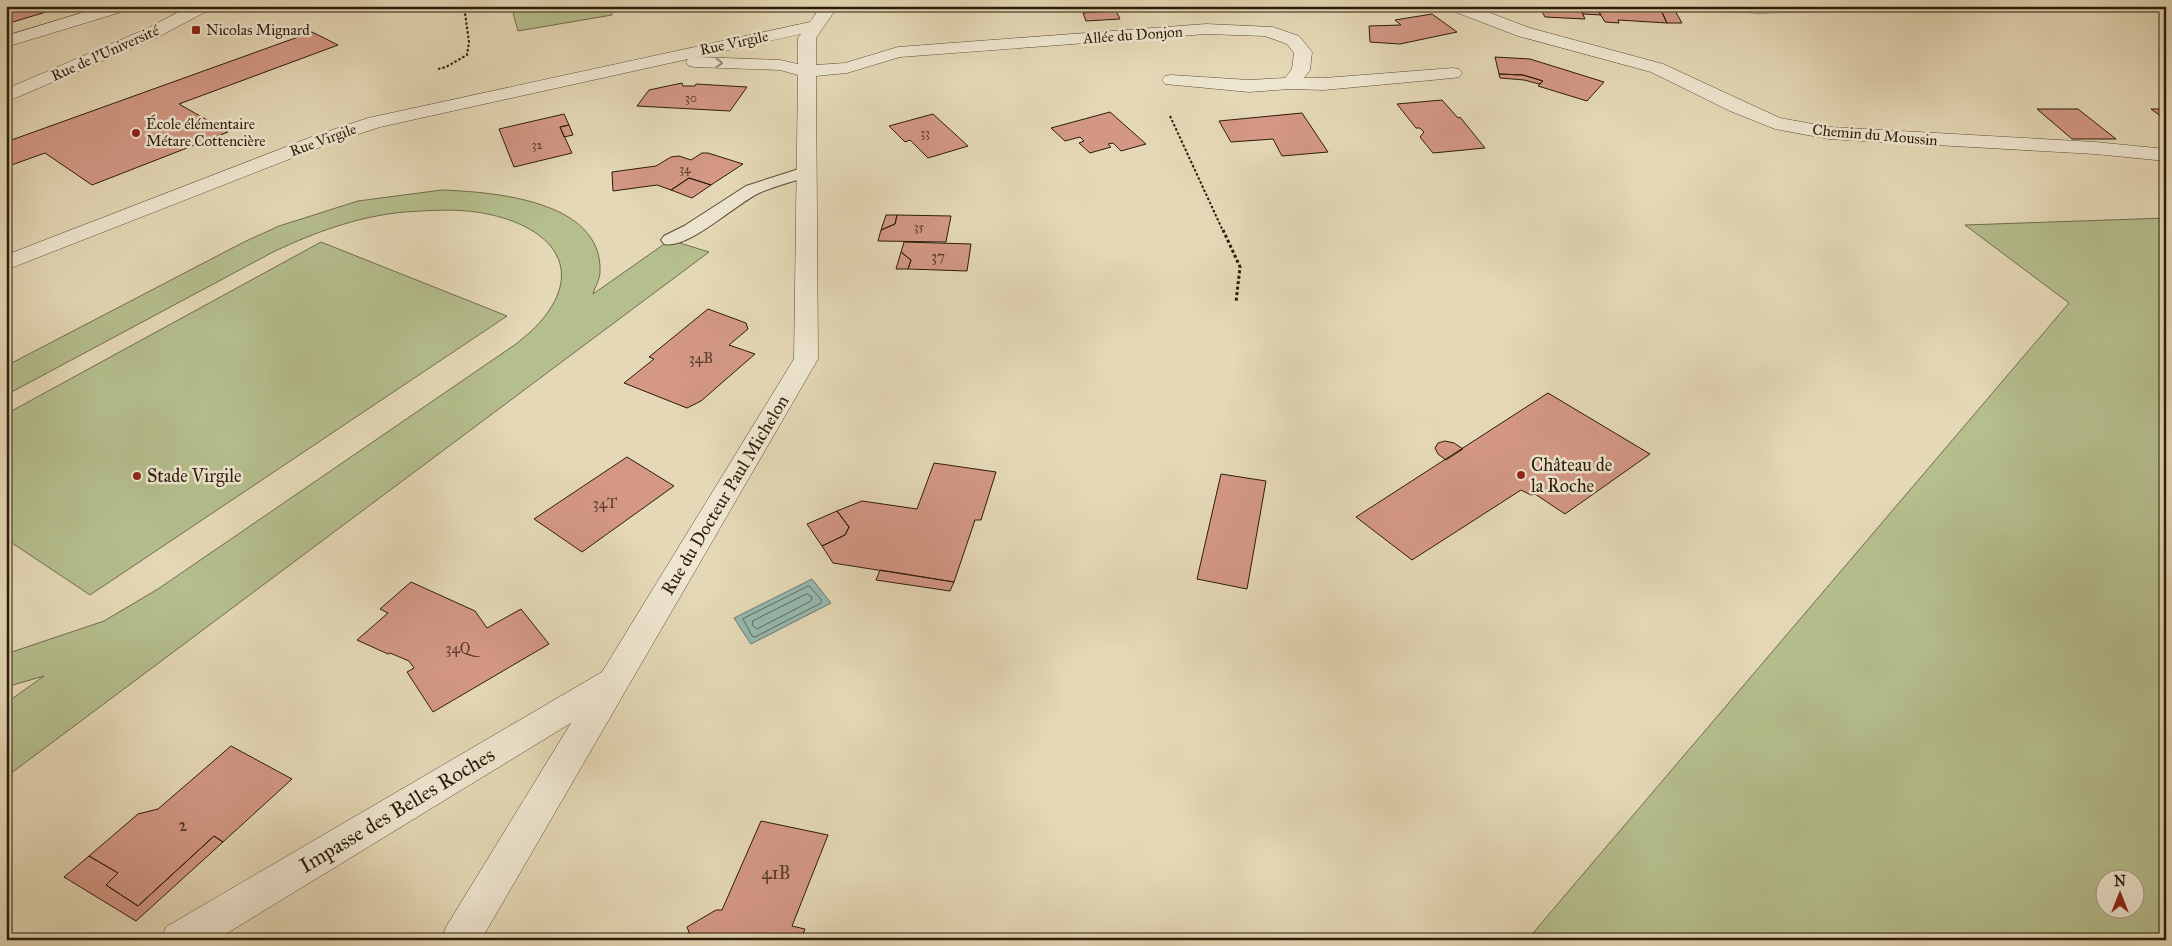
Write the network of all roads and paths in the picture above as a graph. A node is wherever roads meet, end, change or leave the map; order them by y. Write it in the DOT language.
graph roads {
  1 [pos="122,6"];
  2 [pos="203,6"];
  3 [pos="1456,6"];
  4 [pos="1706,6"];
  5 [pos="1839,6"];
  6 [pos="823,16"];
  7 [pos="6,42"];
  8 [pos="653,60"];
  9 [pos="805,71"];
  10 [pos="1453,73"];
  11 [pos="1172,80"];
  12 [pos="1290,83"];
  13 [pos="6,96"];
  14 [pos="2166,155"];
  15 [pos="805,172"];
  16 [pos="670,240"];
  17 [pos="6,264"];
  18 [pos="1236,302"];
  19 [pos="614,681"];
  20 [pos="180,940"];
  21 [pos="460,940"];
  1 -- 7 [label="street"];
  2 -- 13 [label="street, Rue de l'Université"];
  3 -- 14 [label="street, Chemin du Moussin"];
  4 -- 5 [label="street"];
  6 -- 8 [label="street, Rue Virgile"];
  6 -- 9 [label="street, Rue du Docteur Paul Michelon"];
  8 -- 9 [label="street, Rue Virgile, one-way"];
  8 -- 17 [label="street, Rue Virgile"];
  9 -- 12 [label="street, Allée du Donjon"];
  9 -- 15 [label="street, Rue du Docteur Paul Michelon"];
  10 -- 12 [label="street"];
  11 -- 12 [label="street"];
  11 -- 18 [label="path"];
  15 -- 16 [label="lane"];
  15 -- 19 [label="street, Rue du Docteur Paul Michelon"];
  19 -- 20 [label="street, Impasse des Belles Roches"];
  19 -- 21 [label="street, Rue du Docteur Paul Michelon"];
}
